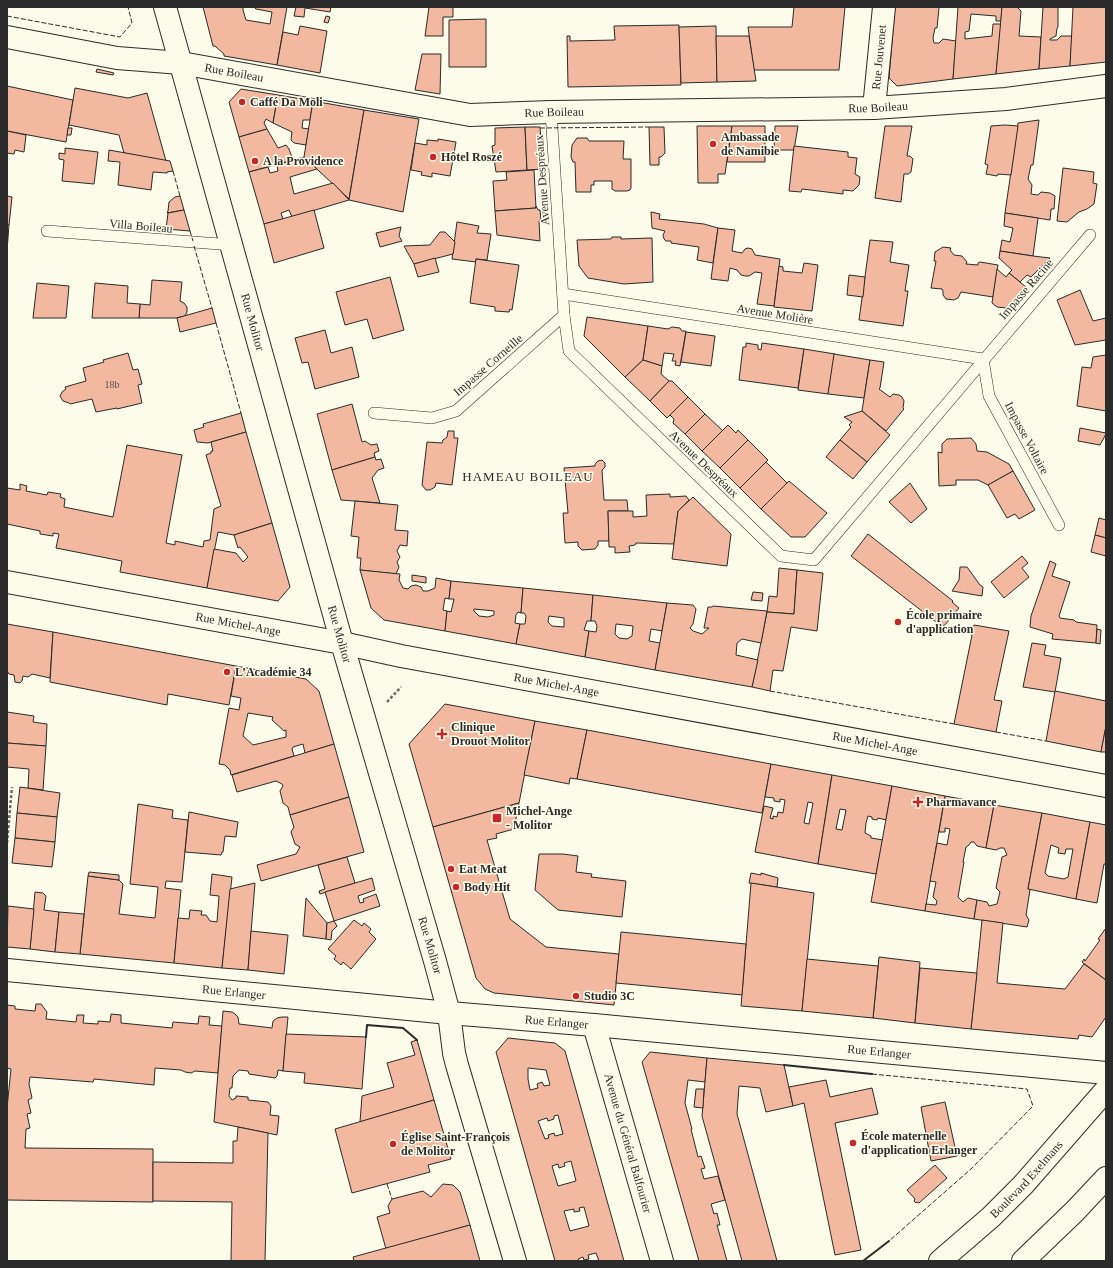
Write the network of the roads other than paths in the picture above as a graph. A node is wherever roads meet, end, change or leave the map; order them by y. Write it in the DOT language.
graph roads {
  1 [pos="165,7"];
  2 [pos="884,7"];
  3 [pos="7,37"];
  4 [pos="181,63"];
  5 [pos="1106,86"];
  6 [pos="874,108"];
  7 [pos="551,112"];
  8 [pos="46,231"];
  9 [pos="1090,235"];
  10 [pos="232,245"];
  11 [pos="563,294"];
  12 [pos="564,315"];
  13 [pos="983,359"];
  14 [pos="374,413"];
  15 [pos="1059,526"];
  16 [pos="7,582"];
  17 [pos="342,643"];
  18 [pos="1106,786"];
  19 [pos="7,970"];
  20 [pos="449,1013"];
  21 [pos="594,1025"];
  22 [pos="1106,1073"];
  23 [pos="1106,1090"];
  24 [pos="1106,1178"];
  25 [pos="515,1261"];
  26 [pos="662,1261"];
  27 [pos="940,1261"];
  28 [pos="1023,1261"];
  1 -- 4 [label="street, Rue Molitor"];
  2 -- 6 [label="street, Rue Jouvenet"];
  3 -- 4 [label="street, Rue Boileau"];
  4 -- 7 [label="street, Rue Boileau"];
  4 -- 10 [label="street, Rue Molitor"];
  5 -- 6 [label="street, Rue Boileau"];
  6 -- 7 [label="street, Rue Boileau"];
  7 -- 11 [label="lane, Avenue Despréaux"];
  8 -- 10 [label="lane, Villa Boileau"];
  9 -- 13 [label="lane, Impasse Racine"];
  10 -- 17 [label="street, Rue Molitor"];
  11 -- 12 [label="lane, Avenue Despréaux"];
  11 -- 13 [label="lane, Avenue Molière"];
  12 -- 13 [label="lane, Avenue Despréaux"];
  12 -- 14 [label="lane, Impasse Corneille"];
  13 -- 15 [label="lane, Impasse Voltaire"];
  16 -- 17 [label="street, Rue Michel-Ange"];
  17 -- 18 [label="street, Rue Michel-Ange"];
  17 -- 20 [label="street, Rue Molitor"];
  19 -- 20 [label="street, Rue Erlanger"];
  20 -- 21 [label="street, Rue Erlanger"];
  20 -- 25 [label="street, Rue Molitor"];
  21 -- 22 [label="street, Rue Erlanger"];
  21 -- 26 [label="street, Avenue du Général Balfourier"];
  23 -- 27 [label="street, Boulevard Exelmans"];
  24 -- 28 [label="street"];
}
